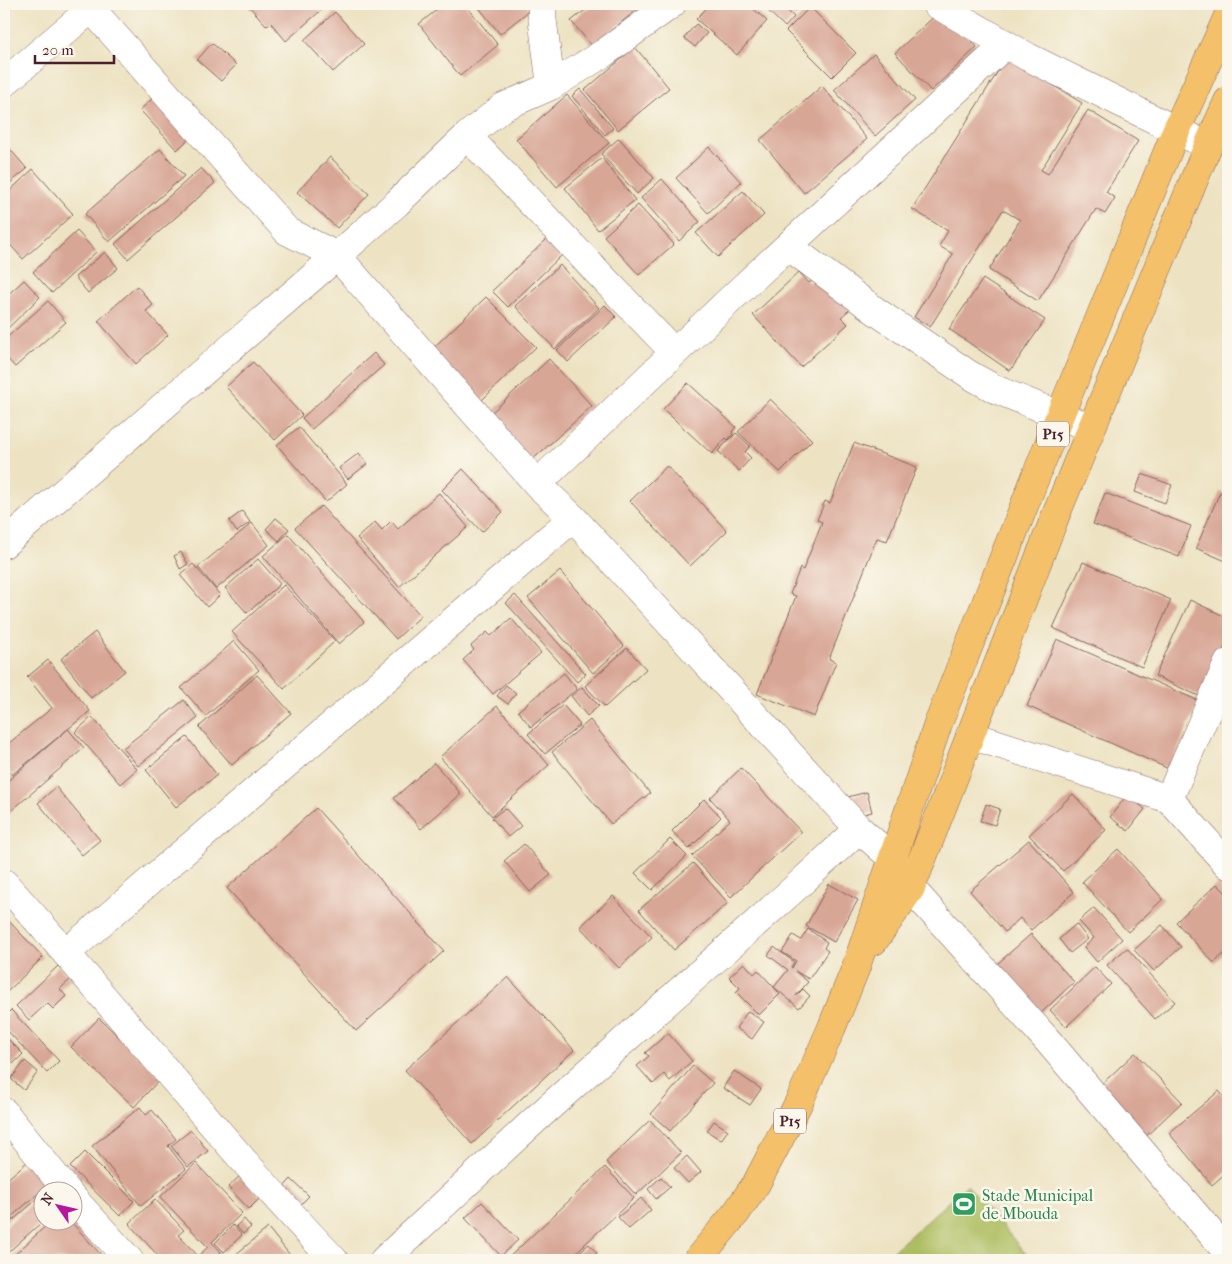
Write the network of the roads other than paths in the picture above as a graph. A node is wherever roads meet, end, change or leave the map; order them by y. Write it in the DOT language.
graph roads {
  1 [pos="542,4"];
  2 [pos="672,4"];
  3 [pos="936,4"];
  4 [pos="89,6"];
  5 [pos="1228,16"];
  6 [pos="1006,44"];
  7 [pos="4,83"];
  8 [pos="551,86"];
  9 [pos="1228,101"];
  10 [pos="1176,131"];
  11 [pos="467,136"];
  12 [pos="1208,146"];
  13 [pos="788,246"];
  14 [pos="337,256"];
  15 [pos="674,352"];
  16 [pos="1060,415"];
  17 [pos="1091,428"];
  18 [pos="537,484"];
  19 [pos="573,518"];
  20 [pos="4,544"];
  21 [pos="1228,663"];
  22 [pos="970,735"];
  23 [pos="1170,799"];
  24 [pos="858,829"];
  25 [pos="892,858"];
  26 [pos="1228,865"];
  27 [pos="4,883"];
  28 [pos="911,888"];
  29 [pos="66,953"];
  30 [pos="856,967"];
  31 [pos="4,1112"];
  32 [pos="60,1182"];
  33 [pos="82,1208"];
  34 [pos="1228,1253"];
  35 [pos="129,1260"];
  36 [pos="334,1260"];
  37 [pos="384,1260"];
  38 [pos="697,1260"];
  1 -- 8 [label="street"];
  2 -- 8 [label="street"];
  3 -- 6 [label="street"];
  4 -- 7 [label="street"];
  4 -- 14 [label="street"];
  5 -- 10 [label="main road, P15"];
  6 -- 10 [label="street"];
  6 -- 13 [label="street"];
  8 -- 11 [label="street"];
  9 -- 12 [label="main road, P15"];
  10 -- 12 [label="street"];
  10 -- 16 [label="main road, P15"];
  11 -- 14 [label="street"];
  11 -- 15 [label="street"];
  12 -- 17 [label="main road, P15"];
  13 -- 15 [label="street"];
  13 -- 16 [label="street"];
  14 -- 18 [label="street"];
  14 -- 20 [label="street"];
  15 -- 18 [label="street"];
  16 -- 17 [label="street"];
  16 -- 25 [label="main road, P15"];
  17 -- 22 [label="main road, P15"];
  18 -- 19 [label="street"];
  19 -- 24 [label="street"];
  19 -- 29 [label="street"];
  21 -- 23 [label="street"];
  22 -- 23 [label="street"];
  22 -- 28 [label="main road, P15"];
  23 -- 26 [label="street"];
  24 -- 25 [label="street"];
  24 -- 37 [label="street"];
  25 -- 28 [label="street"];
  25 -- 30 [label="main road, P15"];
  27 -- 29 [label="street"];
  28 -- 30 [label="main road, P15"];
  28 -- 34 [label="street"];
  29 -- 36 [label="street"];
  30 -- 38 [label="main road, P15"];
  31 -- 32 [label="street"];
  33 -- 35 [label="street"];
}
